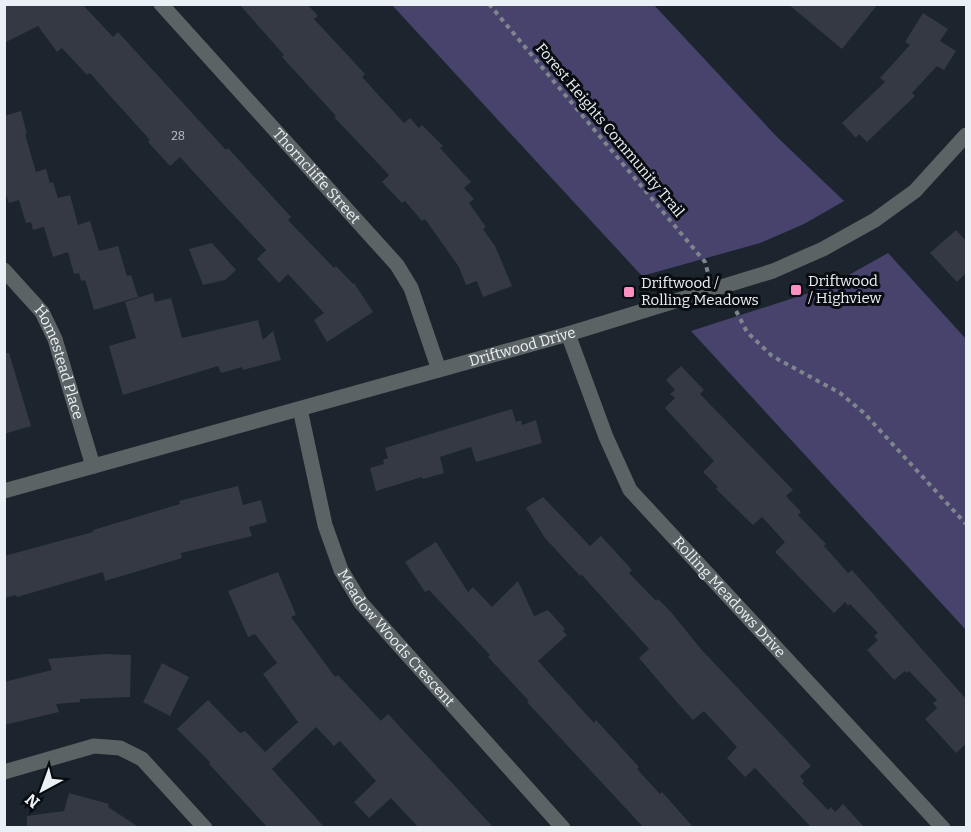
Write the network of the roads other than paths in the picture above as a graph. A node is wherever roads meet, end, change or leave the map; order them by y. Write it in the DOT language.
graph roads {
  1 [pos="161,4"];
  2 [pos="965,140"];
  3 [pos="4,270"];
  4 [pos="568,334"];
  5 [pos="439,370"];
  6 [pos="300,409"];
  7 [pos="93,466"];
  8 [pos="4,491"];
  9 [pos="4,772"];
  10 [pos="205,828"];
  11 [pos="563,828"];
  12 [pos="943,828"];
  1 -- 5 [label="street, Thorncliffe Street"];
  2 -- 4 [label="street, Driftwood Drive"];
  3 -- 7 [label="street, Homestead Place"];
  4 -- 5 [label="street, Driftwood Drive"];
  4 -- 12 [label="street, Rolling Meadows Drive"];
  5 -- 6 [label="street, Driftwood Drive"];
  6 -- 7 [label="street, Driftwood Drive"];
  6 -- 11 [label="street, Meadow Woods Crescent"];
  7 -- 8 [label="street, Driftwood Drive"];
  9 -- 10 [label="street"];
}
